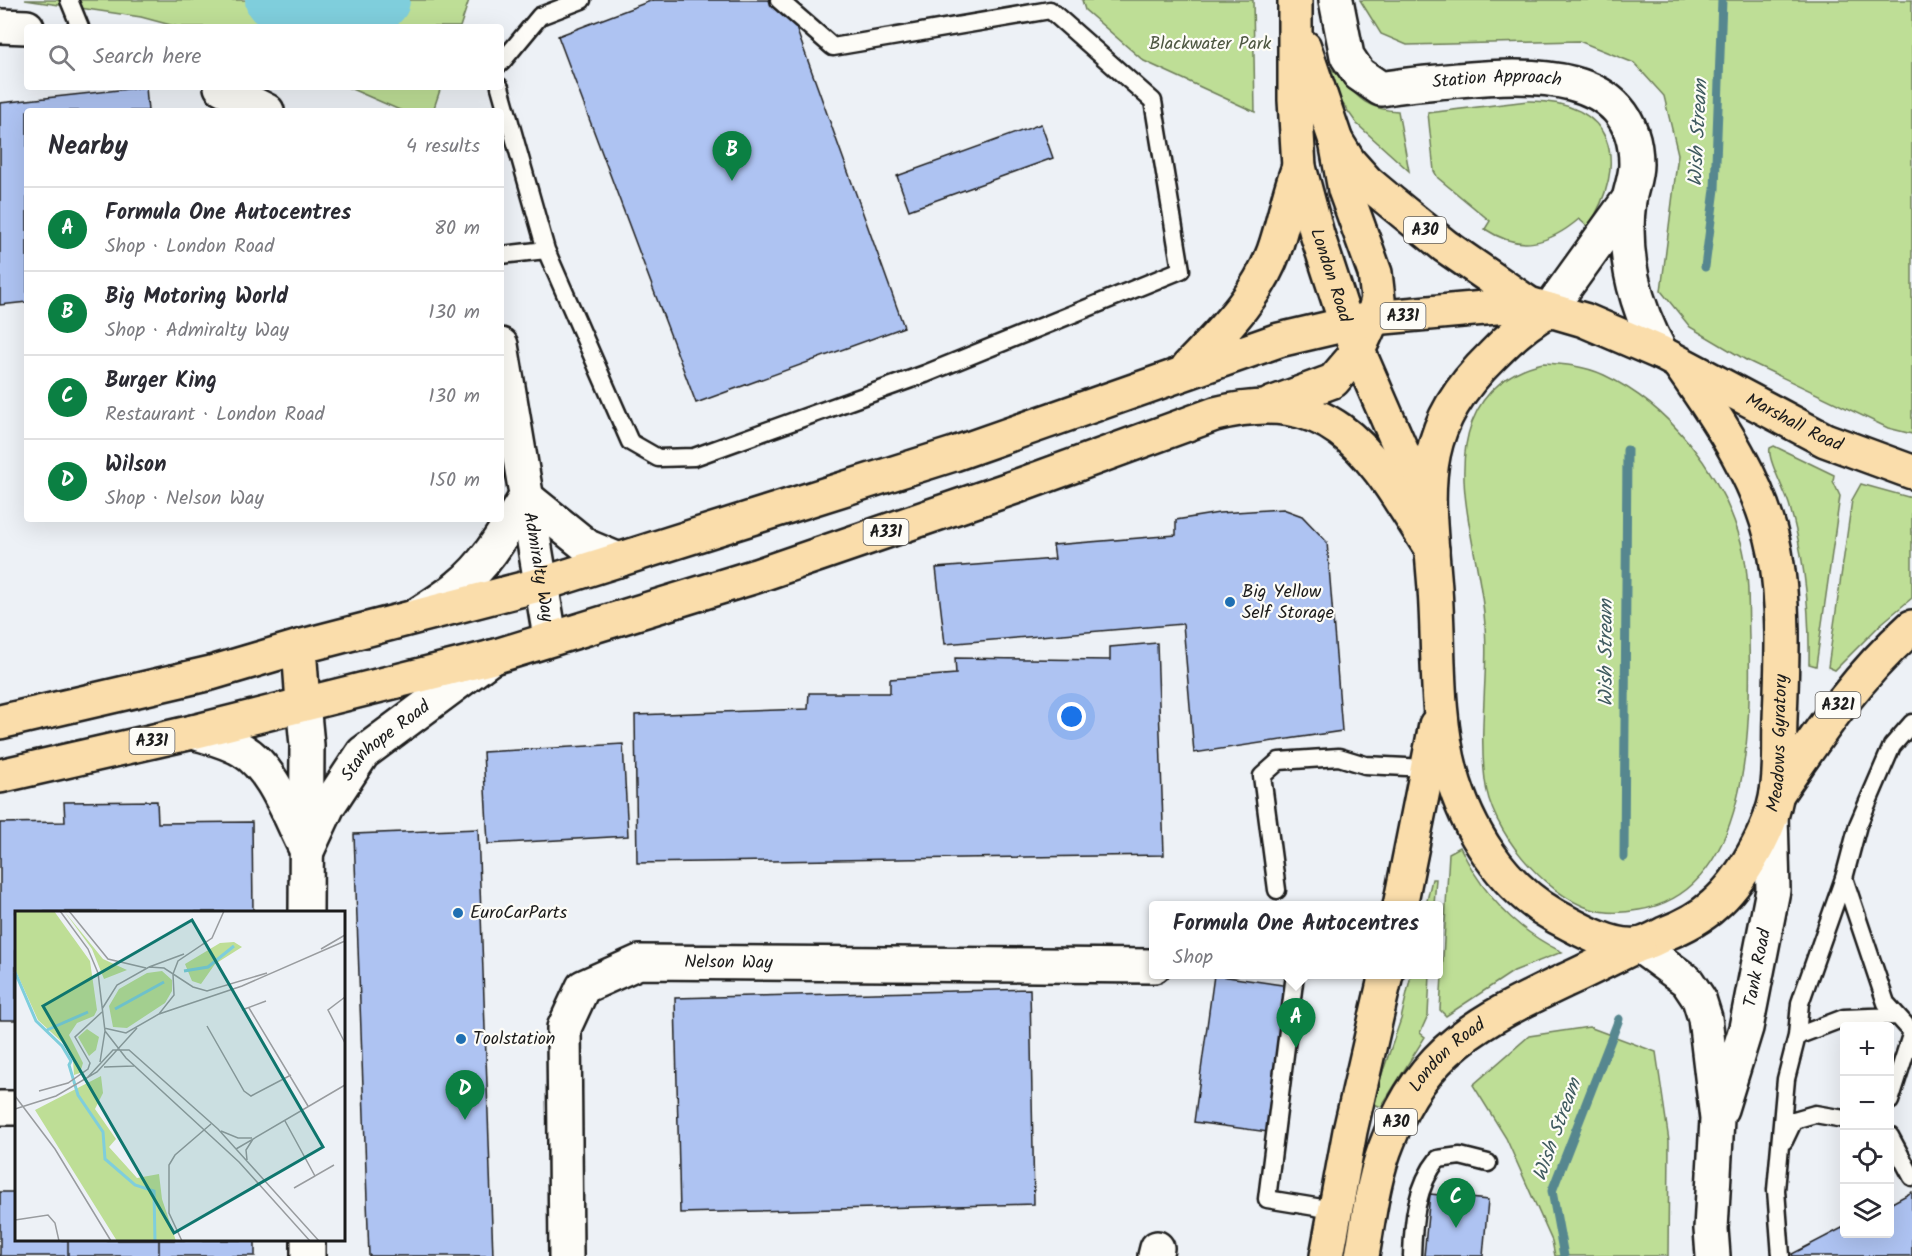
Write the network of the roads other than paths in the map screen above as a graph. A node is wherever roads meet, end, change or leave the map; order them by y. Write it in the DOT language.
graph roads {
  1 [pos="69,0"];
  2 [pos="582,0"];
  3 [pos="779,0"];
  4 [pos="1336,2"];
  5 [pos="1296,11"];
  6 [pos="79,24"];
  7 [pos="0,26"];
  8 [pos="24,27"];
  9 [pos="504,59"];
  10 [pos="227,90"];
  11 [pos="501,90"];
  12 [pos="261,108"];
  13 [pos="1336,141"];
  14 [pos="1299,167"];
  15 [pos="1629,199"];
  16 [pos="546,250"];
  17 [pos="504,255"];
  18 [pos="1539,307"];
  19 [pos="1358,331"];
  20 [pos="1670,359"];
  21 [pos="504,361"];
  22 [pos="1182,372"];
  23 [pos="1269,405"];
  24 [pos="1912,472"];
  25 [pos="526,497"];
  26 [pos="1429,514"];
  27 [pos="1432,550"];
  28 [pos="619,560"];
  29 [pos="542,584"];
  30 [pos="414,617"];
  31 [pos="1912,627"];
  32 [pos="550,637"];
  33 [pos="299,647"];
  34 [pos="493,657"];
  35 [pos="303,703"];
  36 [pos="1440,708"];
  37 [pos="0,722"];
  38 [pos="1912,723"];
  39 [pos="193,732"];
  40 [pos="1427,768"];
  41 [pos="0,776"];
  42 [pos="1774,805"];
  43 [pos="307,851"];
  44 [pos="1844,878"];
  45 [pos="1277,890"];
  46 [pos="1401,901"];
  47 [pos="306,911"];
  48 [pos="1638,945"];
  49 [pos="1149,966"];
  50 [pos="1294,979"];
  51 [pos="1385,979"];
  52 [pos="1896,1016"];
  53 [pos="1912,1032"];
  54 [pos="1797,1036"];
  55 [pos="1894,1088"];
  56 [pos="1840,1118"];
  57 [pos="1717,1119"];
  58 [pos="1894,1143"];
  59 [pos="1780,1150"];
  60 [pos="1488,1162"];
  61 [pos="1912,1177"];
  62 [pos="1319,1208"];
  63 [pos="308,1241"];
  64 [pos="309,1256"];
  65 [pos="566,1256"];
  66 [pos="1327,1256"];
  67 [pos="1362,1256"];
  68 [pos="1412,1256"];
  69 [pos="1713,1256"];
  70 [pos="1781,1256"];
  1 -- 6 [label="lane"];
  2 -- 9 [label="lane"];
  3 -- 16 [label="lane"];
  4 -- 15 [label="street, Station Approach"];
  5 -- 13 [label="main road, London Road / A30"];
  5 -- 14 [label="main road, London Road / A30"];
  7 -- 8 [label="street"];
  10 -- 12 [label="street"];
  11 -- 16 [label="lane"];
  13 -- 18 [label="main road, A30"];
  13 -- 19 [label="main road"];
  14 -- 19 [label="main road, London Road / A30"];
  14 -- 22 [label="main road"];
  15 -- 18 [label="street, Station Approach"];
  15 -- 20 [label="street, Station Approach"];
  16 -- 17 [label="lane"];
  18 -- 19 [label="main road, A331"];
  18 -- 20 [label="main road"];
  18 -- 26 [label="main road"];
  19 -- 22 [label="main road, A331"];
  19 -- 23 [label="main road"];
  19 -- 26 [label="main road, London Road / A30"];
  20 -- 24 [label="main road, Marshall Road"];
  20 -- 42 [label="main road, Meadows Gyratory"];
  21 -- 25 [label="street, Admiralty Way"];
  22 -- 28 [label="main road, A331"];
  23 -- 27 [label="main road, A331"];
  23 -- 32 [label="main road, A331"];
  25 -- 28 [label="street, Admiralty Way"];
  25 -- 29 [label="street, Admiralty Way"];
  25 -- 30 [label="street, Admiralty Way"];
  26 -- 27 [label="main road"];
  27 -- 36 [label="main road"];
  28 -- 29 [label="main road, A331"];
  29 -- 30 [label="main road, A331"];
  29 -- 32 [label="street, Admiralty Way"];
  30 -- 33 [label="main road, A331"];
  31 -- 42 [label="main road, A321"];
  32 -- 34 [label="main road, A331"];
  33 -- 35 [label="main road"];
  33 -- 37 [label="main road, A331"];
  34 -- 35 [label="main road, A331"];
  34 -- 43 [label="street, Stanhope Road"];
  35 -- 39 [label="main road, A331"];
  35 -- 43 [label="street, Stanhope Road"];
  36 -- 40 [label="main road"];
  36 -- 48 [label="main road"];
  38 -- 44 [label="lane"];
  39 -- 41 [label="main road, A331"];
  39 -- 43 [label="street, Stanhope Road"];
  40 -- 45 [label="lane"];
  40 -- 46 [label="main road"];
  42 -- 48 [label="main road, Meadows Gyratory"];
  42 -- 57 [label="street, Tank Road"];
  43 -- 47 [label="street, Stanhope Road"];
  44 -- 52 [label="lane"];
  44 -- 54 [label="lane"];
  48 -- 57 [label="street, Tank Road"];
  48 -- 67 [label="main road, London Road / A30"];
  49 -- 65 [label="street, Nelson Way"];
  50 -- 62 [label="lane"];
  51 -- 62 [label="main road, A30"];
  52 -- 53 [label="lane"];
  52 -- 54 [label="lane"];
  53 -- 55 [label="lane"];
  54 -- 59 [label="lane"];
  56 -- 59 [label="lane"];
  57 -- 69 [label="street, Tank Road"];
  58 -- 61 [label="lane"];
  59 -- 70 [label="lane"];
  60 -- 68 [label="lane"];
  62 -- 66 [label="main road, A30"];
  63 -- 64 [label="street"];
}
